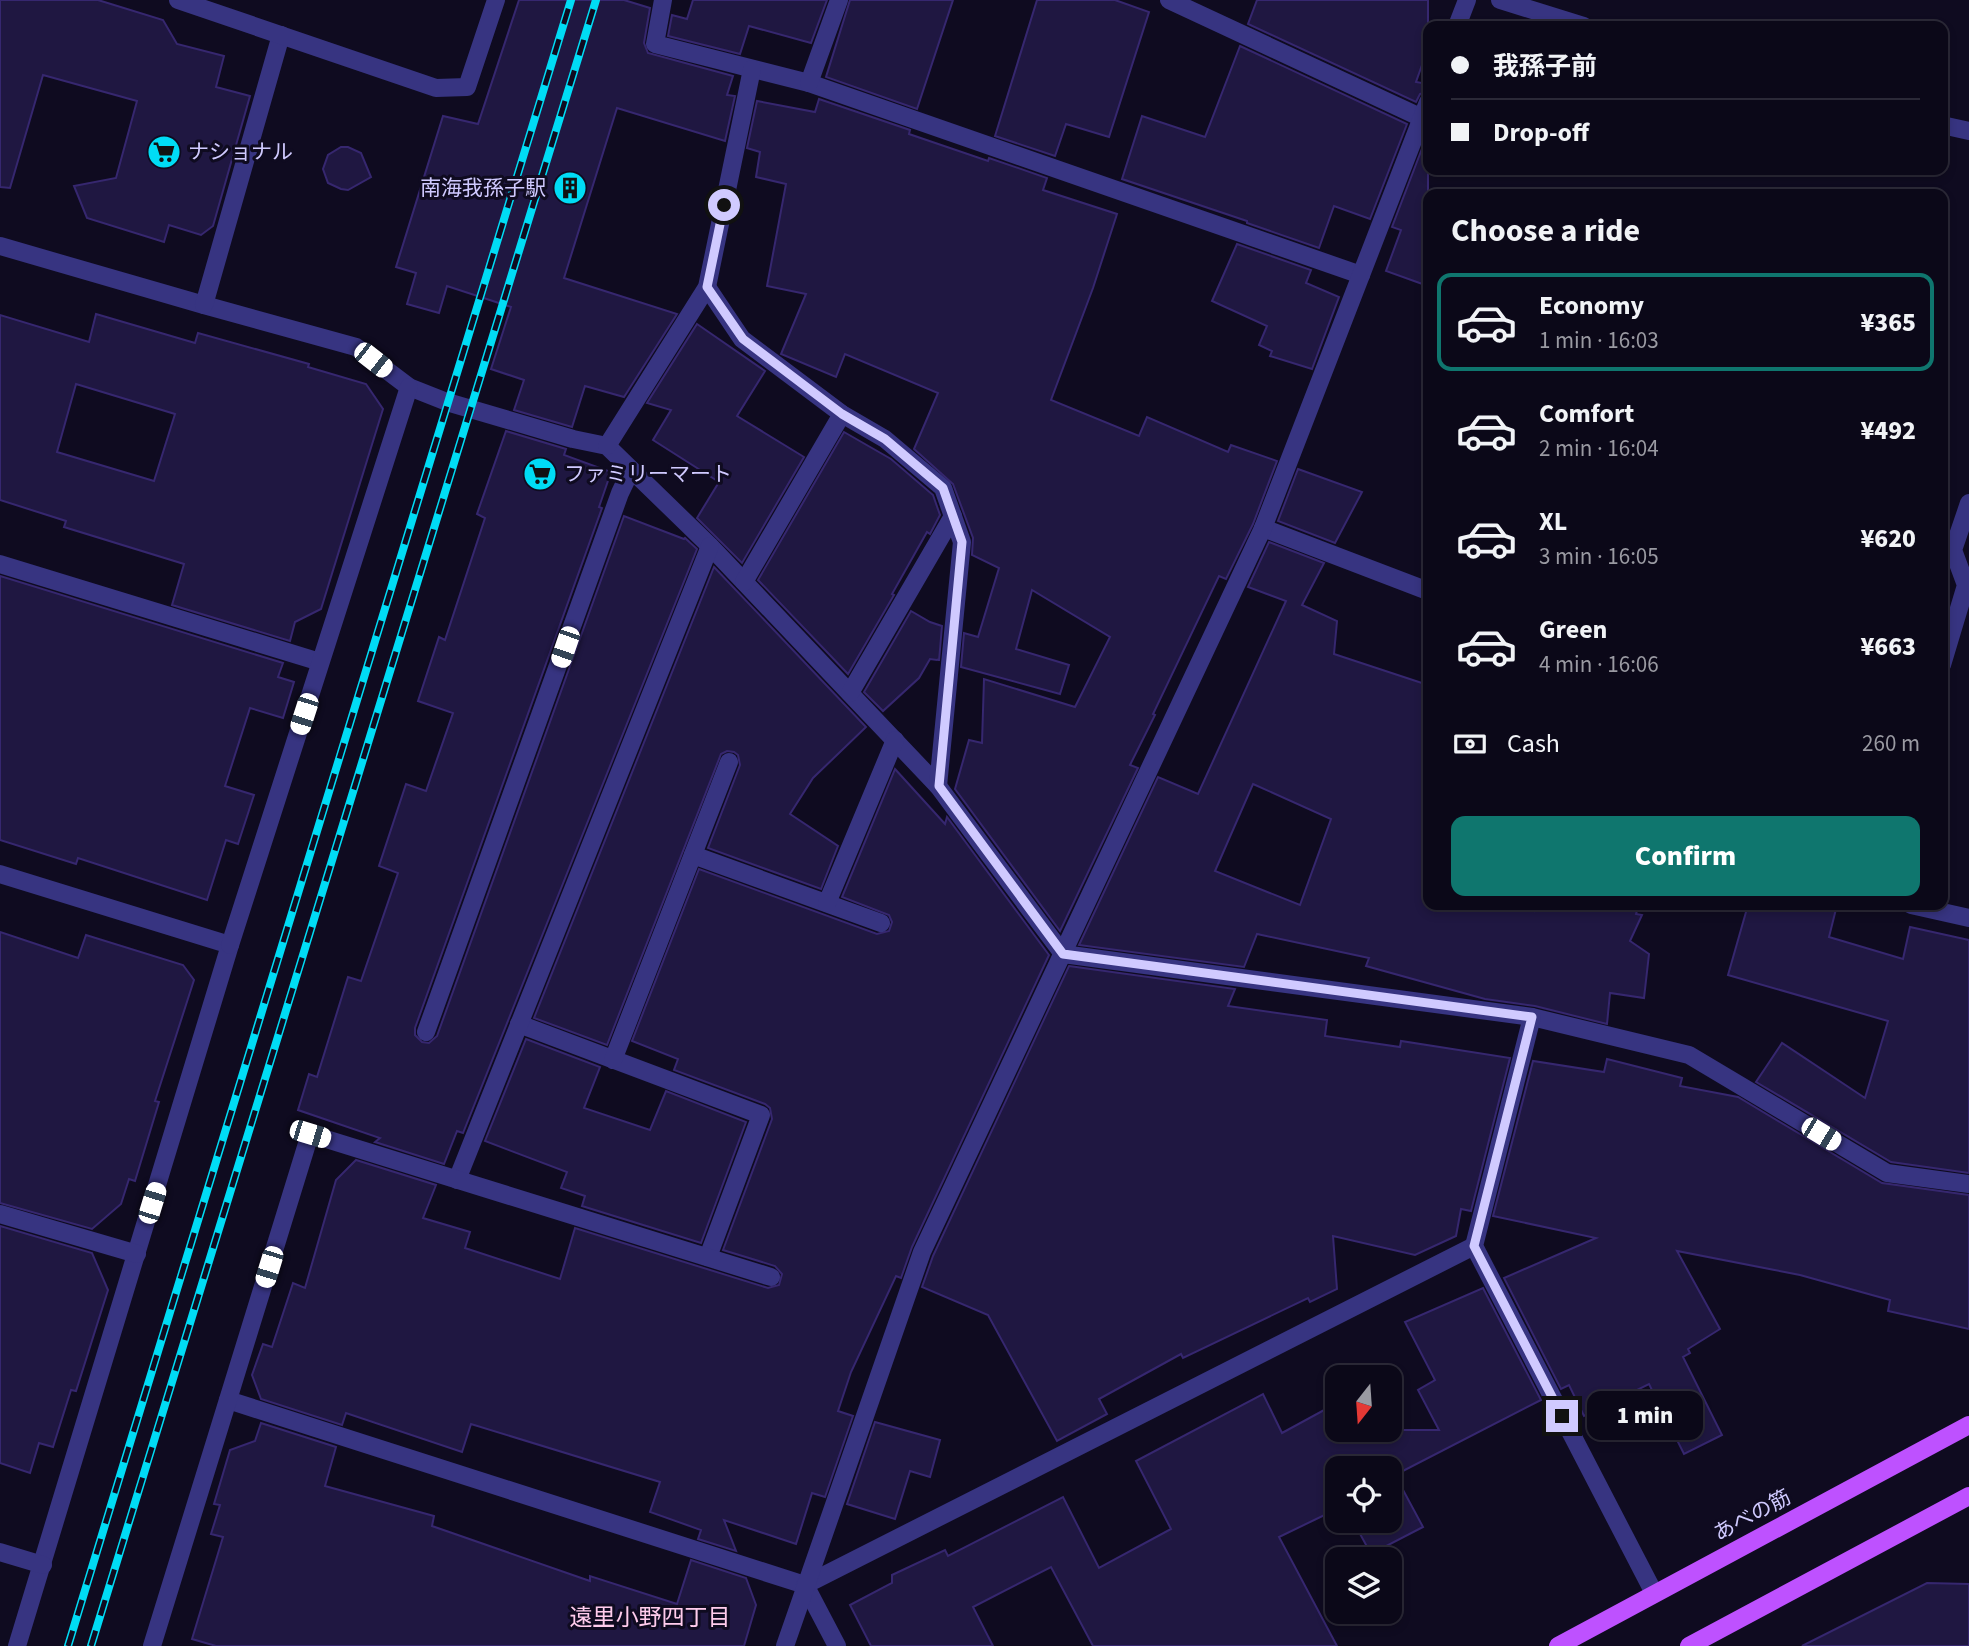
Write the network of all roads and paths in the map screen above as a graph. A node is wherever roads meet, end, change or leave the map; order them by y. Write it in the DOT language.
graph roads {
  1 [pos="178,0"];
  2 [pos="496,0"];
  3 [pos="663,0"];
  4 [pos="839,0"];
  5 [pos="1169,0"];
  6 [pos="1467,0"];
  7 [pos="1500,0"];
  8 [pos="1459,21"];
  9 [pos="1568,21"];
  10 [pos="281,35"];
  11 [pos="752,68"];
  12 [pos="809,83"];
  13 [pos="1423,109"];
  14 [pos="1423,115"];
  15 [pos="1948,126"];
  16 [pos="1969,131"];
  17 [pos="0,246"];
  18 [pos="1361,275"];
  19 [pos="707,287"];
  20 [pos="204,305"];
  21 [pos="408,387"];
  22 [pos="842,414"];
  23 [pos="607,446"];
  24 [pos="631,470"];
  25 [pos="1969,503"];
  26 [pos="953,516"];
  27 [pos="1263,528"];
  28 [pos="710,546"];
  29 [pos="0,564"];
  30 [pos="744,582"];
  31 [pos="1423,589"];
  32 [pos="1948,645"];
  33 [pos="320,662"];
  34 [pos="850,693"];
  35 [pos="895,740"];
  36 [pos="729,762"];
  37 [pos="939,786"];
  38 [pos="693,855"];
  39 [pos="0,874"];
  40 [pos="827,904"];
  41 [pos="1933,910"];
  42 [pos="1969,918"];
  43 [pos="881,923"];
  44 [pos="230,945"];
  45 [pos="1063,954"];
  46 [pos="1532,1017"];
  47 [pos="519,1024"];
  48 [pos="426,1032"];
  49 [pos="613,1060"];
  50 [pos="457,1180"];
  51 [pos="1969,1184"];
  52 [pos="0,1214"];
  53 [pos="1474,1246"];
  54 [pos="136,1254"];
  55 [pos="708,1257"];
  56 [pos="771,1277"];
  57 [pos="228,1400"];
  58 [pos="1969,1425"];
  59 [pos="1969,1496"];
  60 [pos="0,1552"];
  61 [pos="43,1564"];
  62 [pos="805,1585"];
  63 [pos="1654,1593"];
  64 [pos="1693,1645"];
  65 [pos="17,1646"];
  66 [pos="152,1646"];
  67 [pos="785,1646"];
  68 [pos="837,1646"];
  69 [pos="1558,1646"];
  1 -- 10 [label="street"];
  2 -- 10 [label="street"];
  3 -- 11 [label="street"];
  4 -- 12 [label="street"];
  5 -- 13 [label="street"];
  6 -- 8 [label="street"];
  7 -- 9 [label="street"];
  10 -- 20 [label="street"];
  11 -- 12 [label="street"];
  11 -- 19 [label="street"];
  12 -- 18 [label="street"];
  14 -- 18 [label="street"];
  15 -- 16 [label="street"];
  17 -- 20 [label="street"];
  18 -- 27 [label="street"];
  19 -- 22 [label="street"];
  19 -- 23 [label="street"];
  20 -- 21 [label="street"];
  21 -- 23 [label="street"];
  21 -- 33 [label="street"];
  22 -- 26 [label="street"];
  22 -- 30 [label="street"];
  23 -- 24 [label="street"];
  24 -- 28 [label="street"];
  24 -- 48 [label="street"];
  25 -- 32 [label="street"];
  26 -- 34 [label="street"];
  26 -- 37 [label="street"];
  27 -- 31 [label="street"];
  27 -- 45 [label="street"];
  28 -- 30 [label="street"];
  28 -- 47 [label="street"];
  29 -- 33 [label="street"];
  30 -- 34 [label="street"];
  33 -- 44 [label="street"];
  34 -- 35 [label="street"];
  35 -- 37 [label="street"];
  35 -- 40 [label="street"];
  36 -- 38 [label="street"];
  37 -- 45 [label="street"];
  38 -- 40 [label="street"];
  38 -- 49 [label="street"];
  39 -- 44 [label="street"];
  40 -- 43 [label="street"];
  41 -- 42 [label="street"];
  44 -- 54 [label="street"];
  45 -- 46 [label="street"];
  45 -- 62 [label="street"];
  46 -- 51 [label="street"];
  46 -- 53 [label="street"];
  47 -- 49 [label="street"];
  47 -- 50 [label="street"];
  49 -- 55 [label="street"];
  50 -- 55 [label="street"];
  50 -- 57 [label="street"];
  52 -- 54 [label="street"];
  53 -- 62 [label="street"];
  53 -- 63 [label="street"];
  54 -- 61 [label="street"];
  55 -- 56 [label="street"];
  57 -- 62 [label="street"];
  57 -- 66 [label="street"];
  58 -- 63 [label="main road, あべの筋"];
  59 -- 64 [label="main road"];
  60 -- 61 [label="street"];
  61 -- 65 [label="street"];
  62 -- 67 [label="street"];
  62 -- 68 [label="street"];
  63 -- 69 [label="main road, あべの筋"];
}
